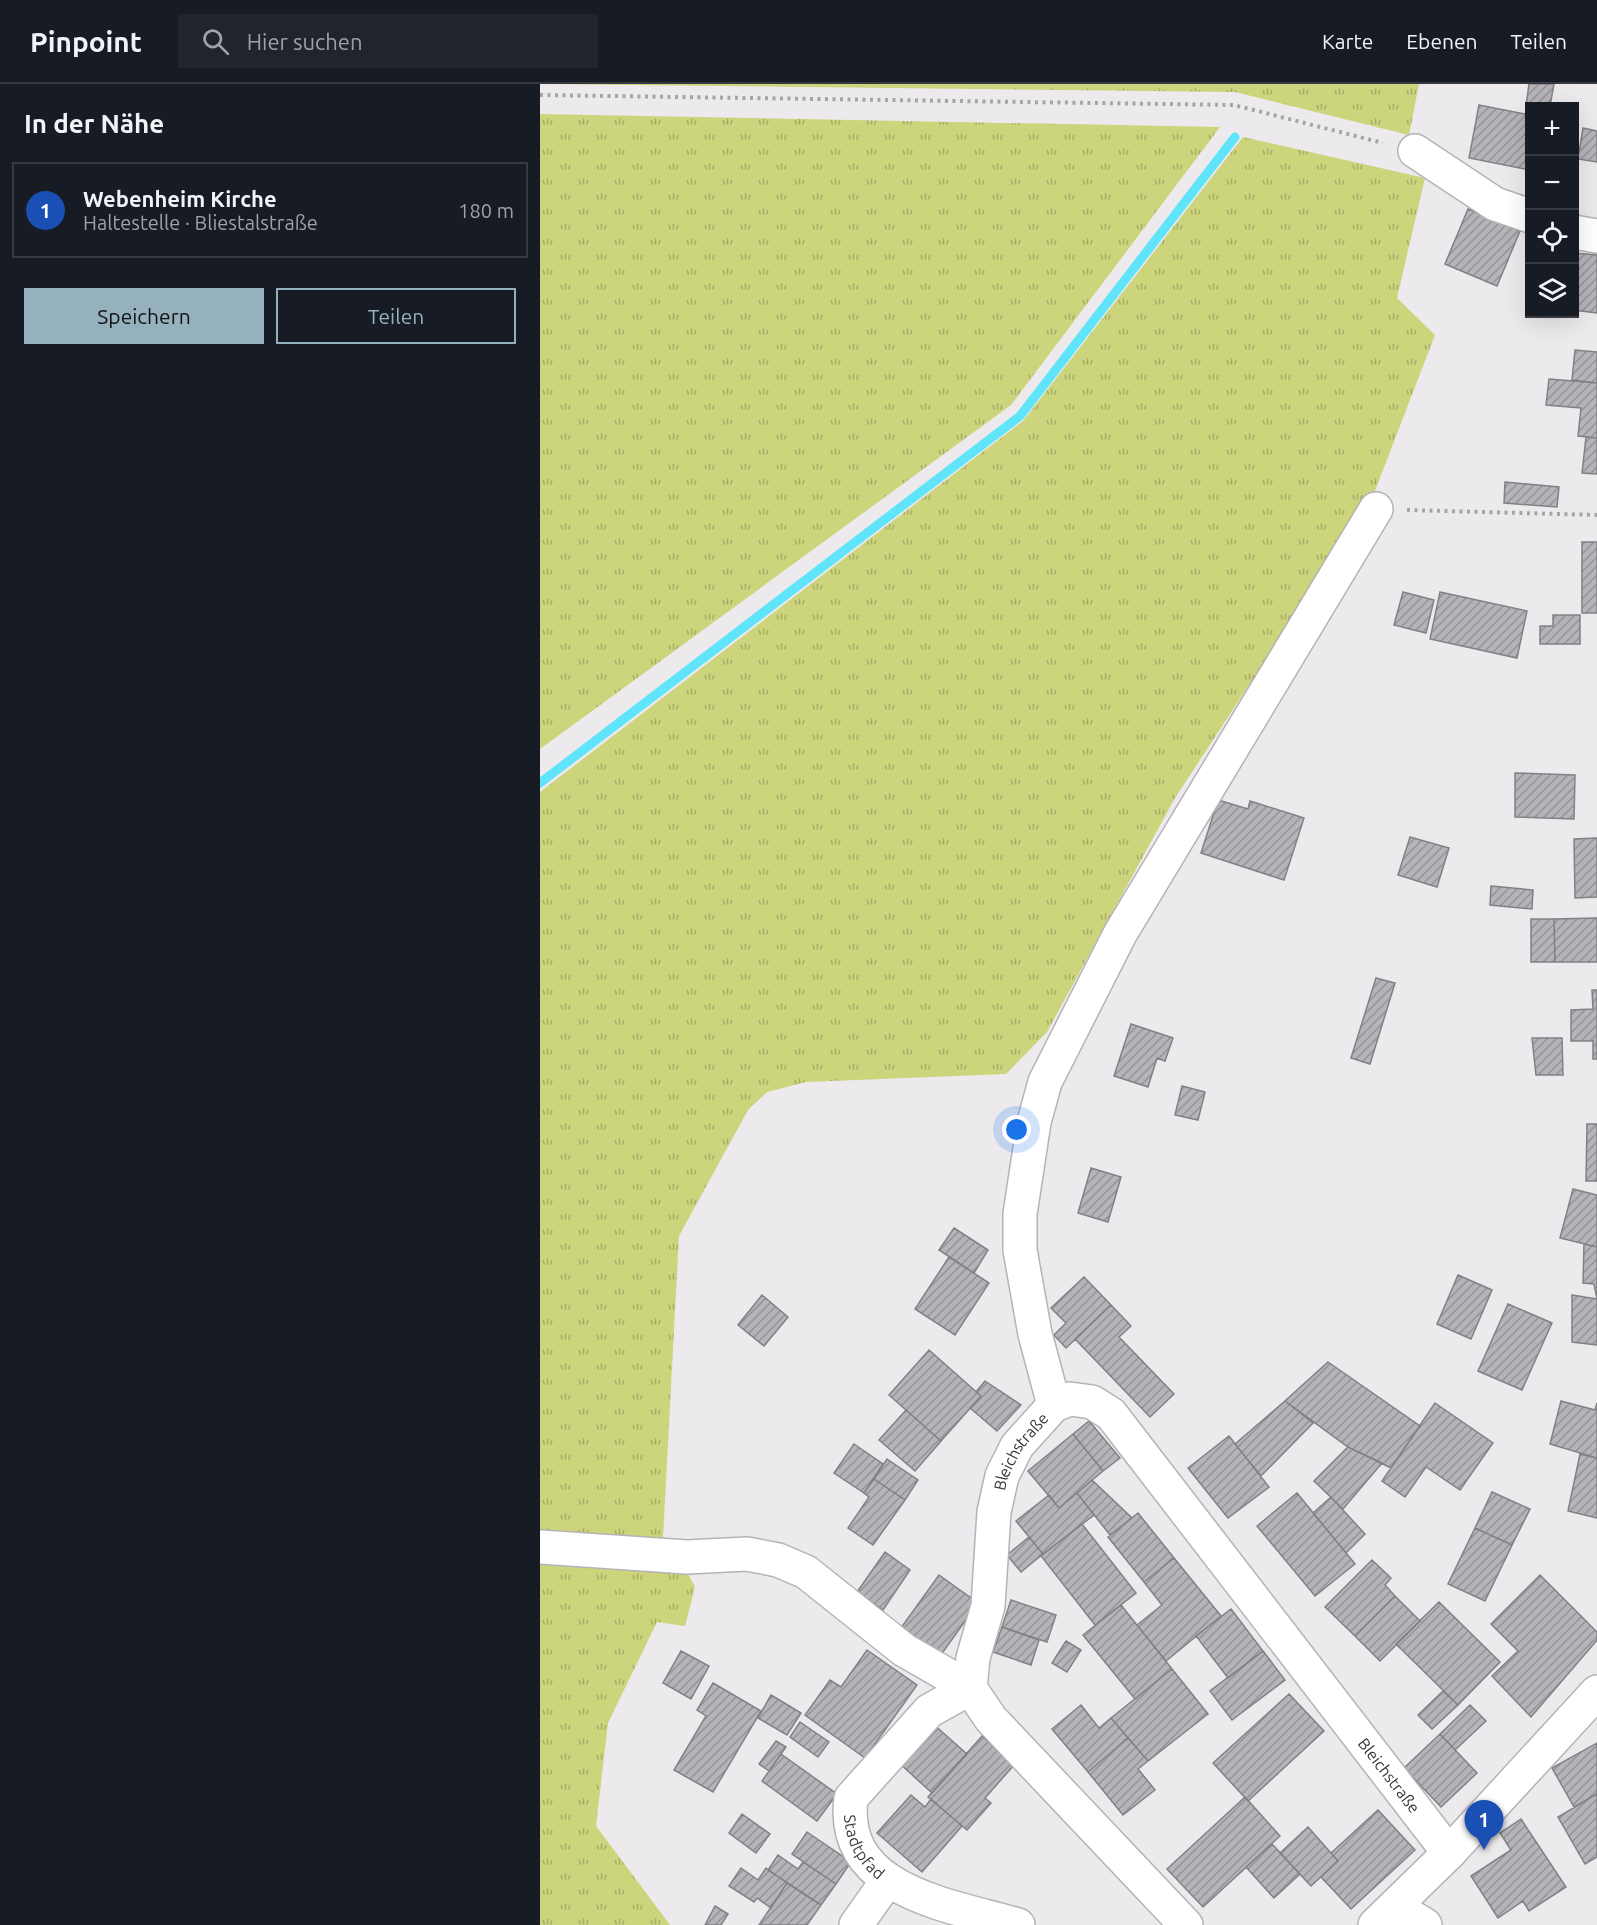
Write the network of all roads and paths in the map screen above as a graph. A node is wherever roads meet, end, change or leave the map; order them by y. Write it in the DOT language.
graph roads {
  1 [pos="540,95"];
  2 [pos="1415,151"];
  3 [pos="1525,214"];
  4 [pos="1579,233"];
  5 [pos="1597,236"];
  6 [pos="1376,509"];
  7 [pos="1597,515"];
  8 [pos="1054,1405"];
  9 [pos="540,1547"];
  10 [pos="970,1688"];
  11 [pos="1597,1692"];
  12 [pos="1449,1853"];
  13 [pos="886,1881"];
  14 [pos="1385,1916"];
  15 [pos="856,1925"];
  16 [pos="1018,1925"];
  17 [pos="1186,1925"];
  18 [pos="1425,1925"];
  1 -- 2 [label="path"];
  2 -- 3 [label="street"];
  4 -- 5 [label="street"];
  6 -- 7 [label="path"];
  6 -- 8 [label="street"];
  8 -- 10 [label="street, Bleichstraße"];
  8 -- 12 [label="street, Bleichstraße"];
  9 -- 10 [label="street"];
  10 -- 13 [label="street, Stadtpfad"];
  10 -- 17 [label="street"];
  11 -- 12 [label="street"];
  12 -- 14 [label="street"];
  13 -- 15 [label="street"];
  13 -- 16 [label="street, Stadtpfad"];
  14 -- 18 [label="street"];
}
